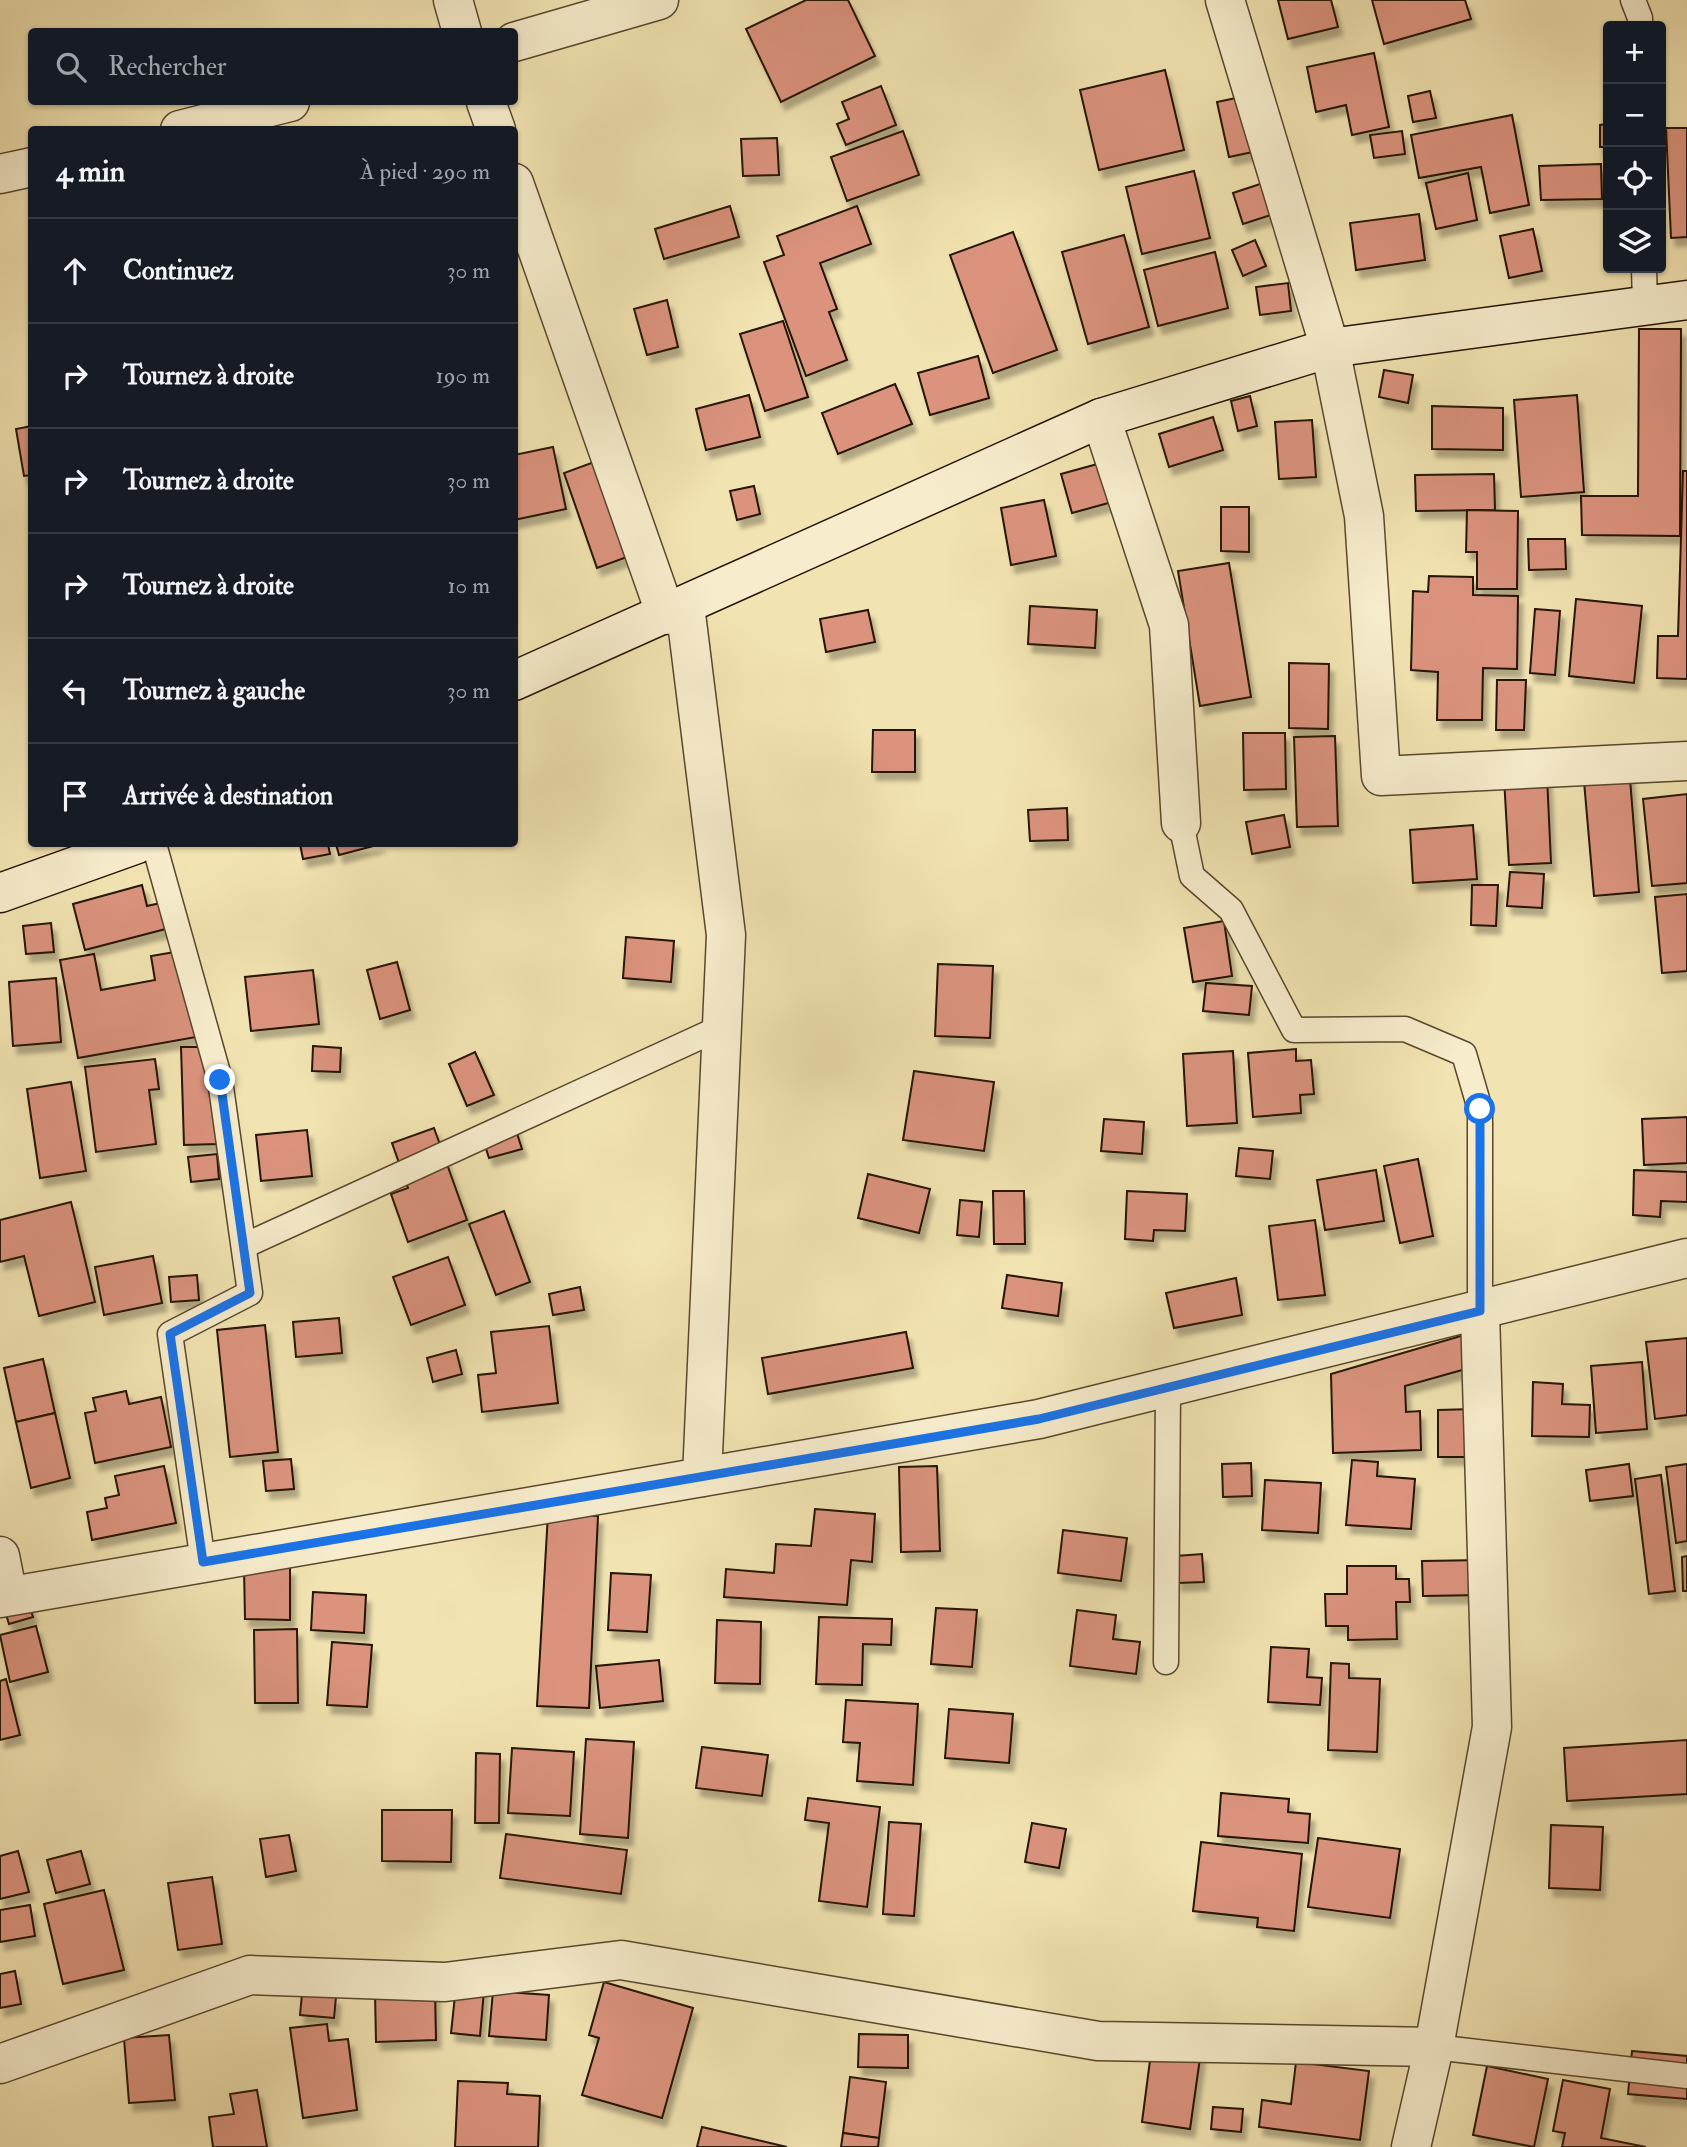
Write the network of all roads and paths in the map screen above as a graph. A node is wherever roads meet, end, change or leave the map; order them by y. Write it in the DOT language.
graph roads {
  1 [pos="453,0"];
  2 [pos="659,0"];
  3 [pos="1226,0"];
  4 [pos="1633,0"];
  5 [pos="1640,21"];
  6 [pos="461,28"];
  7 [pos="518,41"];
  8 [pos="278,105"];
  9 [pos="487,105"];
  10 [pos="196,126"];
  11 [pos="495,126"];
  12 [pos="518,194"];
  13 [pos="1644,286"];
  14 [pos="1687,300"];
  15 [pos="1330,348"];
  16 [pos="1101,418"];
  17 [pos="676,610"];
  18 [pos="518,679"];
  19 [pos="1687,761"];
  20 [pos="1181,823"];
  21 [pos="129,847"];
  22 [pos="155,847"];
  23 [pos="0,893"];
  24 [pos="722,1027"];
  25 [pos="244,1246"];
  26 [pos="1687,1258"];
  27 [pos="1480,1311"];
  28 [pos="1168,1388"];
  29 [pos="702,1477"];
  30 [pos="0,1556"];
  31 [pos="203,1562"];
  32 [pos="4,1597"];
  33 [pos="1166,1662"];
  34 [pos="1434,2047"];
  35 [pos="0,2064"];
  36 [pos="1687,2076"];
  37 [pos="1411,2147"];
  1 -- 6 [label="street"];
  2 -- 7 [label="street"];
  3 -- 15 [label="street"];
  4 -- 5 [label="lane"];
  8 -- 10 [label="street"];
  9 -- 11 [label="street"];
  12 -- 17 [label="street"];
  13 -- 14 [label="street"];
  13 -- 15 [label="street"];
  15 -- 16 [label="street"];
  15 -- 19 [label="street"];
  16 -- 17 [label="street"];
  16 -- 20 [label="street"];
  17 -- 18 [label="street"];
  17 -- 24 [label="street"];
  20 -- 27 [label="lane"];
  21 -- 23 [label="street"];
  22 -- 25 [label="lane"];
  24 -- 25 [label="lane"];
  24 -- 29 [label="street"];
  25 -- 31 [label="lane"];
  26 -- 27 [label="street"];
  27 -- 28 [label="street"];
  27 -- 34 [label="street"];
  28 -- 29 [label="street"];
  28 -- 33 [label="lane"];
  29 -- 31 [label="street"];
  30 -- 32 [label="street"];
  31 -- 32 [label="street"];
  34 -- 35 [label="street"];
  34 -- 36 [label="lane"];
  34 -- 37 [label="street"];
}
